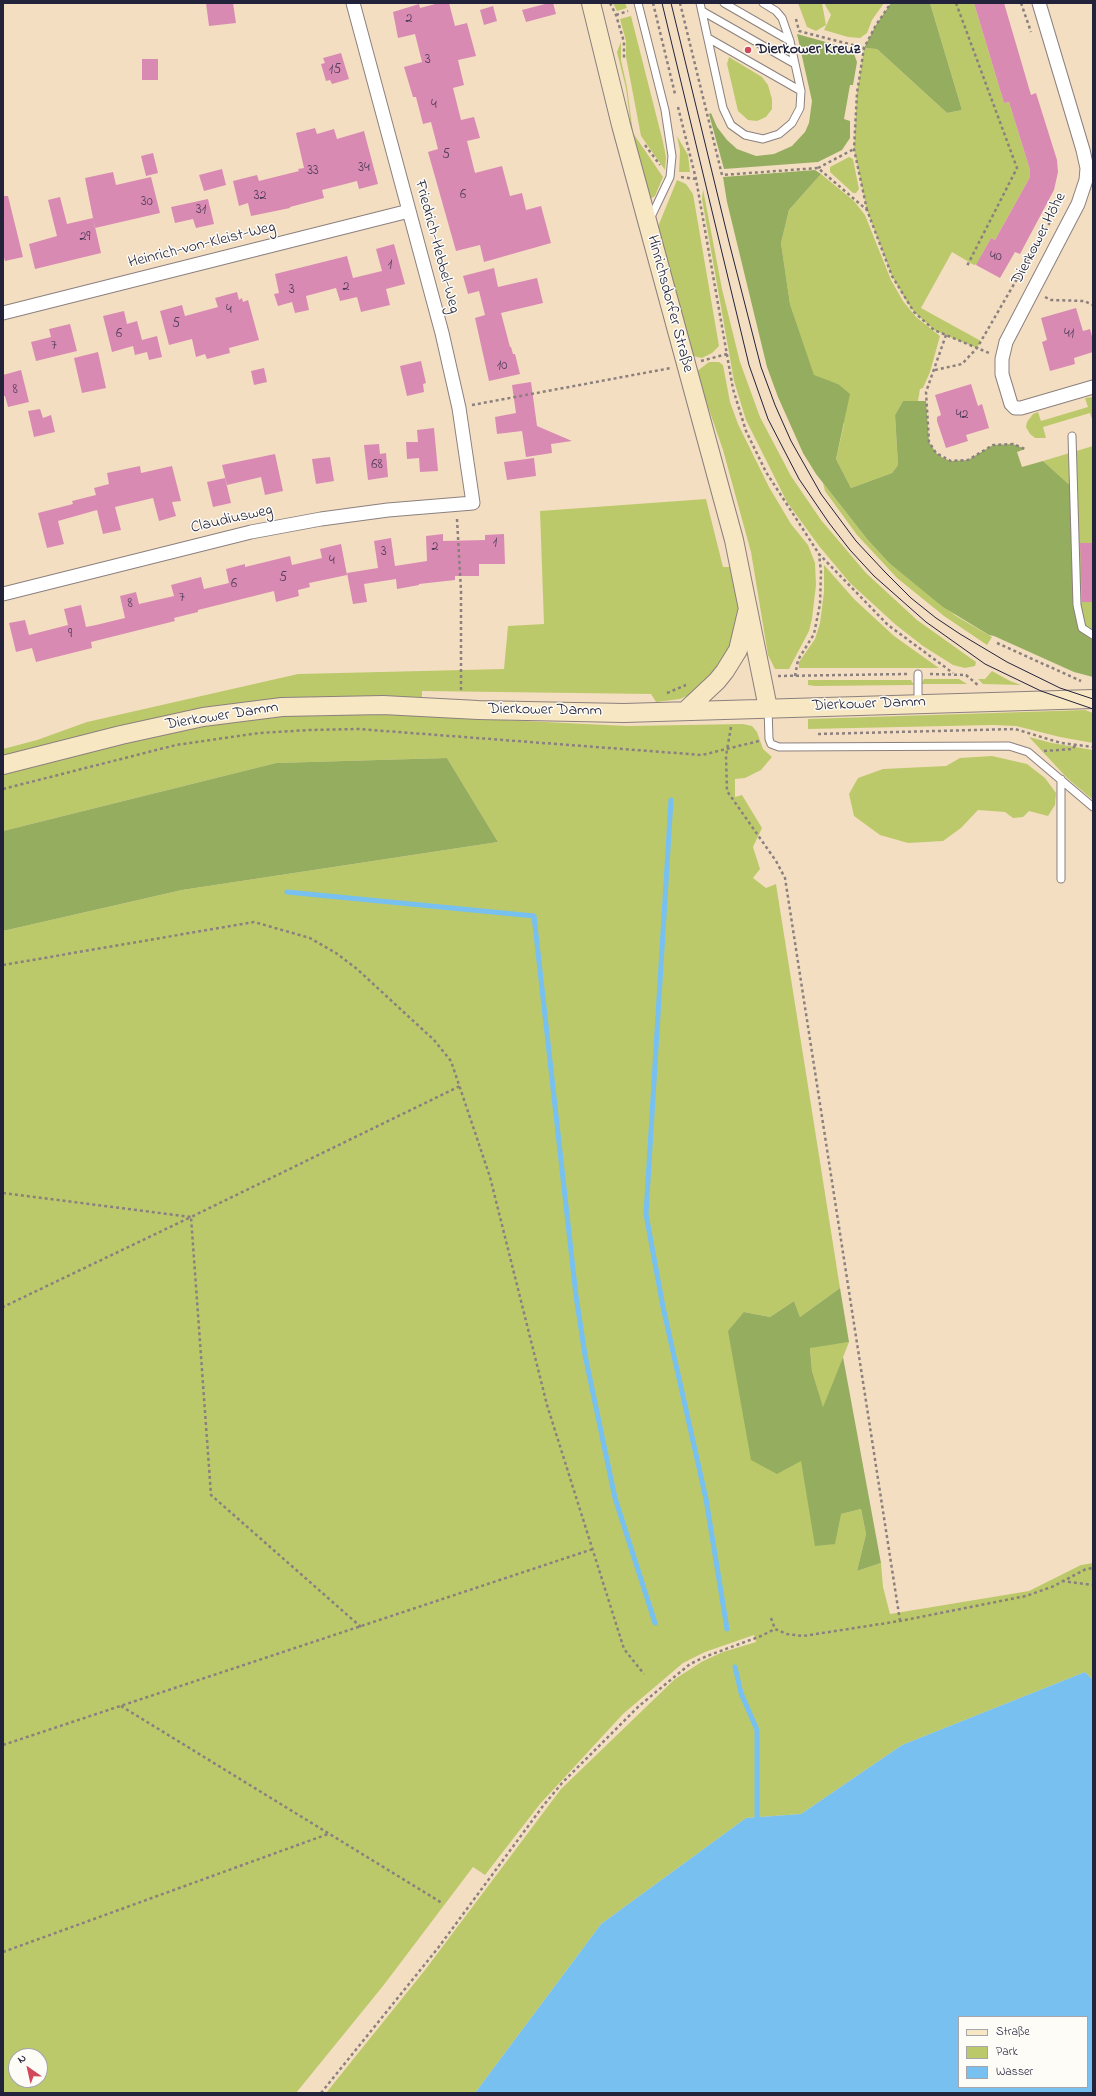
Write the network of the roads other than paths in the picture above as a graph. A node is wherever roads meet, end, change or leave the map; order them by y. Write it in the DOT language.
graph roads {
  1 [pos="353,3"];
  2 [pos="591,3"];
  3 [pos="700,3"];
  4 [pos="724,3"];
  5 [pos="763,3"];
  6 [pos="1039,3"];
  7 [pos="638,5"];
  8 [pos="702,11"];
  9 [pos="708,38"];
  10 [pos="790,41"];
  11 [pos="795,64"];
  12 [pos="801,91"];
  13 [pos="409,211"];
  14 [pos="648,225"];
  15 [pos="3,313"];
  16 [pos="1093,388"];
  17 [pos="1072,436"];
  18 [pos="473,503"];
  19 [pos="3,594"];
  20 [pos="748,605"];
  21 [pos="1093,635"];
  22 [pos="918,674"];
  23 [pos="1090,691"];
  24 [pos="918,703"];
  25 [pos="768,708"];
  26 [pos="685,712"];
  27 [pos="3,765"];
  28 [pos="1061,779"];
  29 [pos="1093,807"];
  30 [pos="1061,879"];
  1 -- 13 [label="street, Friedrich-Hebbel-Weg"];
  2 -- 14 [label="street, Hinrichsdorfer Straße"];
  3 -- 8 [label="lane"];
  4 -- 10 [label="lane"];
  5 -- 10 [label="lane"];
  6 -- 16 [label="street, Dierkower Höhe"];
  7 -- 14 [label="lane"];
  8 -- 9 [label="lane"];
  8 -- 11 [label="lane"];
  9 -- 12 [label="lane"];
  9 -- 12 [label="lane"];
  10 -- 11 [label="lane"];
  11 -- 12 [label="lane"];
  13 -- 15 [label="street, Heinrich-von-Kleist-Weg"];
  13 -- 18 [label="street, Friedrich-Hebbel-Weg"];
  14 -- 20 [label="street, Hinrichsdorfer Straße"];
  17 -- 21 [label="lane"];
  18 -- 19 [label="street, Claudiusweg"];
  20 -- 25 [label="street, Hinrichsdorfer Straße"];
  20 -- 26 [label="street, Hinrichsdorfer Straße"];
  22 -- 24 [label="lane"];
  23 -- 24 [label="street, Dierkower Damm"];
  24 -- 25 [label="street, Dierkower Damm"];
  25 -- 26 [label="street, Dierkower Damm"];
  25 -- 28 [label="lane"];
  26 -- 27 [label="street, Dierkower Damm"];
  28 -- 29 [label="lane"];
  28 -- 30 [label="lane"];
}
